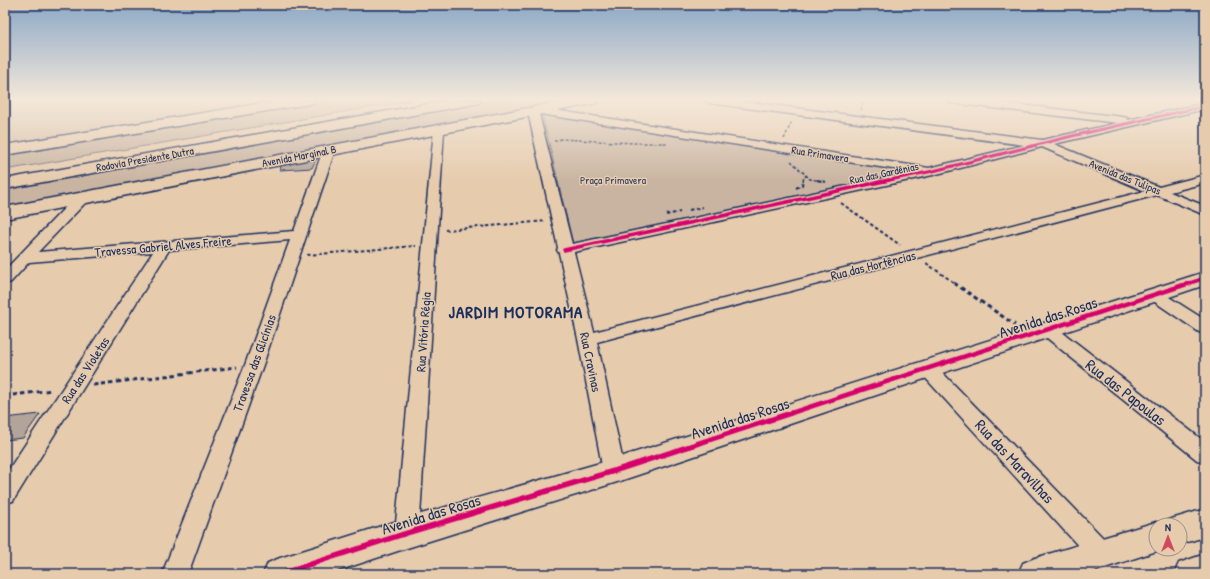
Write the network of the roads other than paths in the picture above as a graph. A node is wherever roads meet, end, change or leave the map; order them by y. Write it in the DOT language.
graph roads {
  1 [pos="145,127"];
  2 [pos="274,127"];
  3 [pos="323,127"];
  4 [pos="454,127"];
  5 [pos="540,127"];
  6 [pos="642,127"];
  7 [pos="912,127"];
  8 [pos="1110,127"];
  9 [pos="439,130"];
  10 [pos="1044,144"];
  11 [pos="5,150"];
  12 [pos="329,150"];
  13 [pos="933,171"];
  14 [pos="5,174"];
  15 [pos="1205,179"];
  16 [pos="5,184"];
  17 [pos="1159,191"];
  18 [pos="83,197"];
  19 [pos="1205,211"];
  20 [pos="5,213"];
  21 [pos="300,235"];
  22 [pos="164,246"];
  23 [pos="564,250"];
  24 [pos="26,258"];
  25 [pos="1205,278"];
  26 [pos="5,280"];
  27 [pos="1155,295"];
  28 [pos="1205,328"];
  29 [pos="1047,330"];
  30 [pos="587,339"];
  31 [pos="928,370"];
  32 [pos="1205,454"];
  33 [pos="614,471"];
  34 [pos="5,494"];
  35 [pos="1205,523"];
  36 [pos="1188,528"];
  37 [pos="407,533"];
  38 [pos="1148,539"];
  39 [pos="1101,553"];
  40 [pos="1205,570"];
  41 [pos="175,574"];
  42 [pos="280,574"];
  43 [pos="1035,574"];
  44 [pos="1191,574"];
  1 -- 11 [label="main road"];
  2 -- 14 [label="main road, Rodovia Presidente Dutra"];
  3 -- 16 [label="main road, Rodovia Presidente Dutra"];
  4 -- 9 [label="main road, Avenida Marginal B"];
  5 -- 23 [label="street, Rua Cravinas"];
  6 -- 13 [label="street, Rua Primavera"];
  7 -- 10 [label="street"];
  8 -- 10 [label="street, Rua das Gardênias"];
  9 -- 12 [label="main road, Avenida Marginal B"];
  9 -- 37 [label="street, Rua Vitória Régia"];
  10 -- 13 [label="street, Rua das Gardênias"];
  10 -- 17 [label="street, Avenida das Tulipas"];
  12 -- 18 [label="main road, Avenida Marginal B"];
  12 -- 21 [label="street, Travessa das Glicínias"];
  13 -- 23 [label="street, Rua das Gardênias"];
  15 -- 17 [label="street, Rua das Hortências"];
  17 -- 19 [label="street, Avenida das Tulipas"];
  17 -- 30 [label="street, Rua das Hortências"];
  18 -- 20 [label="main road, Avenida Marginal B"];
  18 -- 24 [label="street"];
  21 -- 22 [label="street, Travessa Gabriel Alves Freire"];
  21 -- 41 [label="street, Travessa das Glicínias"];
  22 -- 24 [label="street, Travessa Gabriel Alves Freire"];
  22 -- 34 [label="street, Rua das Violetas"];
  23 -- 30 [label="street, Rua Cravinas"];
  24 -- 26 [label="street"];
  25 -- 27 [label="main road, Avenida das Rosas"];
  27 -- 28 [label="street"];
  27 -- 29 [label="main road, Avenida das Rosas"];
  29 -- 31 [label="main road, Avenida das Rosas"];
  29 -- 32 [label="street, Rua das Papoulas"];
  30 -- 33 [label="street, Rua Cravinas"];
  31 -- 33 [label="main road, Avenida das Rosas"];
  31 -- 39 [label="street, Rua das Maravilhas"];
  33 -- 37 [label="main road, Avenida das Rosas"];
  35 -- 36 [label="main road"];
  37 -- 42 [label="main road, Avenida das Rosas"];
  38 -- 39 [label="main road"];
  39 -- 43 [label="main road"];
  40 -- 44 [label="main road"];
}
